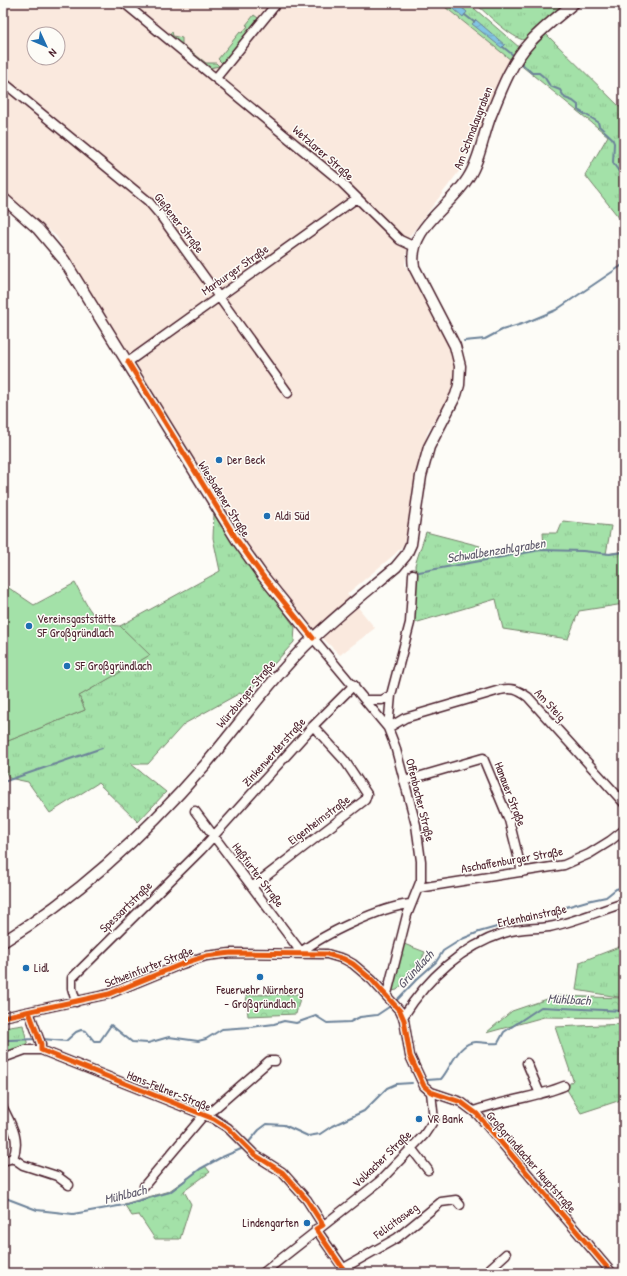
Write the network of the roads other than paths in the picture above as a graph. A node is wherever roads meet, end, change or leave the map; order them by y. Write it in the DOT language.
graph roads {
  1 [pos="124,3"];
  2 [pos="277,3"];
  3 [pos="574,3"];
  4 [pos="216,78"];
  5 [pos="3,82"];
  6 [pos="3,198"];
  7 [pos="357,198"];
  8 [pos="413,246"];
  9 [pos="219,297"];
  10 [pos="128,362"];
  11 [pos="288,393"];
  12 [pos="413,574"];
  13 [pos="313,638"];
  14 [pos="354,685"];
  15 [pos="391,695"];
  16 [pos="367,700"];
  17 [pos="386,724"];
  18 [pos="313,726"];
  19 [pos="404,781"];
  20 [pos="624,803"];
  21 [pos="195,811"];
  22 [pos="624,830"];
  23 [pos="214,836"];
  24 [pos="522,872"];
  25 [pos="252,887"];
  26 [pos="419,888"];
  27 [pos="624,903"];
  28 [pos="410,904"];
  29 [pos="3,942"];
  30 [pos="313,948"];
  31 [pos="301,952"];
  32 [pos="388,996"];
  33 [pos="76,1002"];
  34 [pos="29,1012"];
  35 [pos="402,1014"];
  36 [pos="3,1017"];
  37 [pos="41,1047"];
  38 [pos="3,1058"];
  39 [pos="275,1061"];
  40 [pos="527,1063"];
  41 [pos="564,1086"];
  42 [pos="431,1092"];
  43 [pos="540,1094"];
  44 [pos="3,1108"];
  45 [pos="474,1112"];
  46 [pos="203,1116"];
  47 [pos="411,1148"];
  48 [pos="14,1158"];
  49 [pos="3,1161"];
  50 [pos="428,1170"];
  51 [pos="69,1184"];
  52 [pos="144,1186"];
  53 [pos="460,1205"];
  54 [pos="320,1227"];
  55 [pos="506,1254"];
  56 [pos="345,1271"];
  57 [pos="263,1273"];
  58 [pos="485,1273"];
  59 [pos="612,1273"];
  1 -- 4 [label="street, Wetzlarer Straße"];
  2 -- 4 [label="street"];
  3 -- 8 [label="main road, Am Schmalaugraben"];
  4 -- 7 [label="street, Wetzlarer Straße"];
  5 -- 9 [label="street, Gießener Straße"];
  6 -- 10 [label="main road, Wiesbadener Straße"];
  7 -- 8 [label="street, Wetzlarer Straße"];
  7 -- 9 [label="street, Marburger Straße"];
  8 -- 13 [label="main road, Würzburger Straße"];
  9 -- 10 [label="street, Marburger Straße"];
  9 -- 11 [label="street, Gießener Straße"];
  10 -- 13 [label="main road, Wiesbadener Straße"];
  12 -- 15 [label="street, Offenbacher Straße"];
  13 -- 14 [label="street, Wiesbadener Straße"];
  13 -- 29 [label="main road, Würzburger Straße"];
  14 -- 16 [label="street, Wiesbadener Straße"];
  14 -- 18 [label="street, Zinkenwerderstraße"];
  15 -- 16 [label="street"];
  15 -- 17 [label="street, Offenbacher Straße"];
  16 -- 17 [label="street, Wiesbadener Straße"];
  17 -- 19 [label="street, Offenbacher Straße"];
  17 -- 20 [label="street, Am Steig"];
  18 -- 23 [label="street, Zinkenwerderstraße"];
  18 -- 25 [label="street, Eigenheimstraße"];
  19 -- 24 [label="street, Hanauer Straße"];
  19 -- 26 [label="street, Offenbacher Straße"];
  21 -- 23 [label="street, Haßfurter Straße"];
  22 -- 24 [label="street, Aschaffenburger Straße"];
  23 -- 25 [label="street, Haßfurter Straße"];
  23 -- 33 [label="street, Spessartstraße"];
  24 -- 26 [label="street, Aschaffenburger Straße"];
  25 -- 31 [label="street, Haßfurter Straße"];
  26 -- 28 [label="street, Offenbacher Straße"];
  27 -- 35 [label="street, Erlenhainstraße"];
  28 -- 30 [label="street"];
  28 -- 32 [label="street, Offenbacher Straße"];
  30 -- 31 [label="street, Schweinfurter Straße"];
  30 -- 32 [label="street, Schweinfurter Straße"];
  31 -- 33 [label="street, Schweinfurter Straße"];
  32 -- 35 [label="street"];
  33 -- 34 [label="street, Schweinfurter Straße"];
  34 -- 36 [label="street, Schweinfurter Straße"];
  34 -- 37 [label="street"];
  35 -- 42 [label="street"];
  37 -- 38 [label="street, Hans-Fellner-Straße"];
  37 -- 46 [label="street, Hans-Fellner-Straße"];
  39 -- 46 [label="street"];
  40 -- 43 [label="street"];
  41 -- 43 [label="street"];
  42 -- 45 [label="street, Großgründlacher Hauptstraße"];
  42 -- 47 [label="street, Volkacher Straße"];
  43 -- 45 [label="street"];
  44 -- 48 [label="street"];
  45 -- 59 [label="street, Großgründlacher Hauptstraße"];
  46 -- 52 [label="street"];
  46 -- 54 [label="street, Hans-Fellner-Straße"];
  47 -- 50 [label="street"];
  47 -- 54 [label="street, Volkacher Straße"];
  48 -- 49 [label="street"];
  48 -- 51 [label="street"];
  53 -- 56 [label="street, Felicitasweg"];
  54 -- 56 [label="street, Hans-Fellner-Straße"];
  54 -- 57 [label="street, Volkacher Straße"];
  55 -- 58 [label="street"];
}
